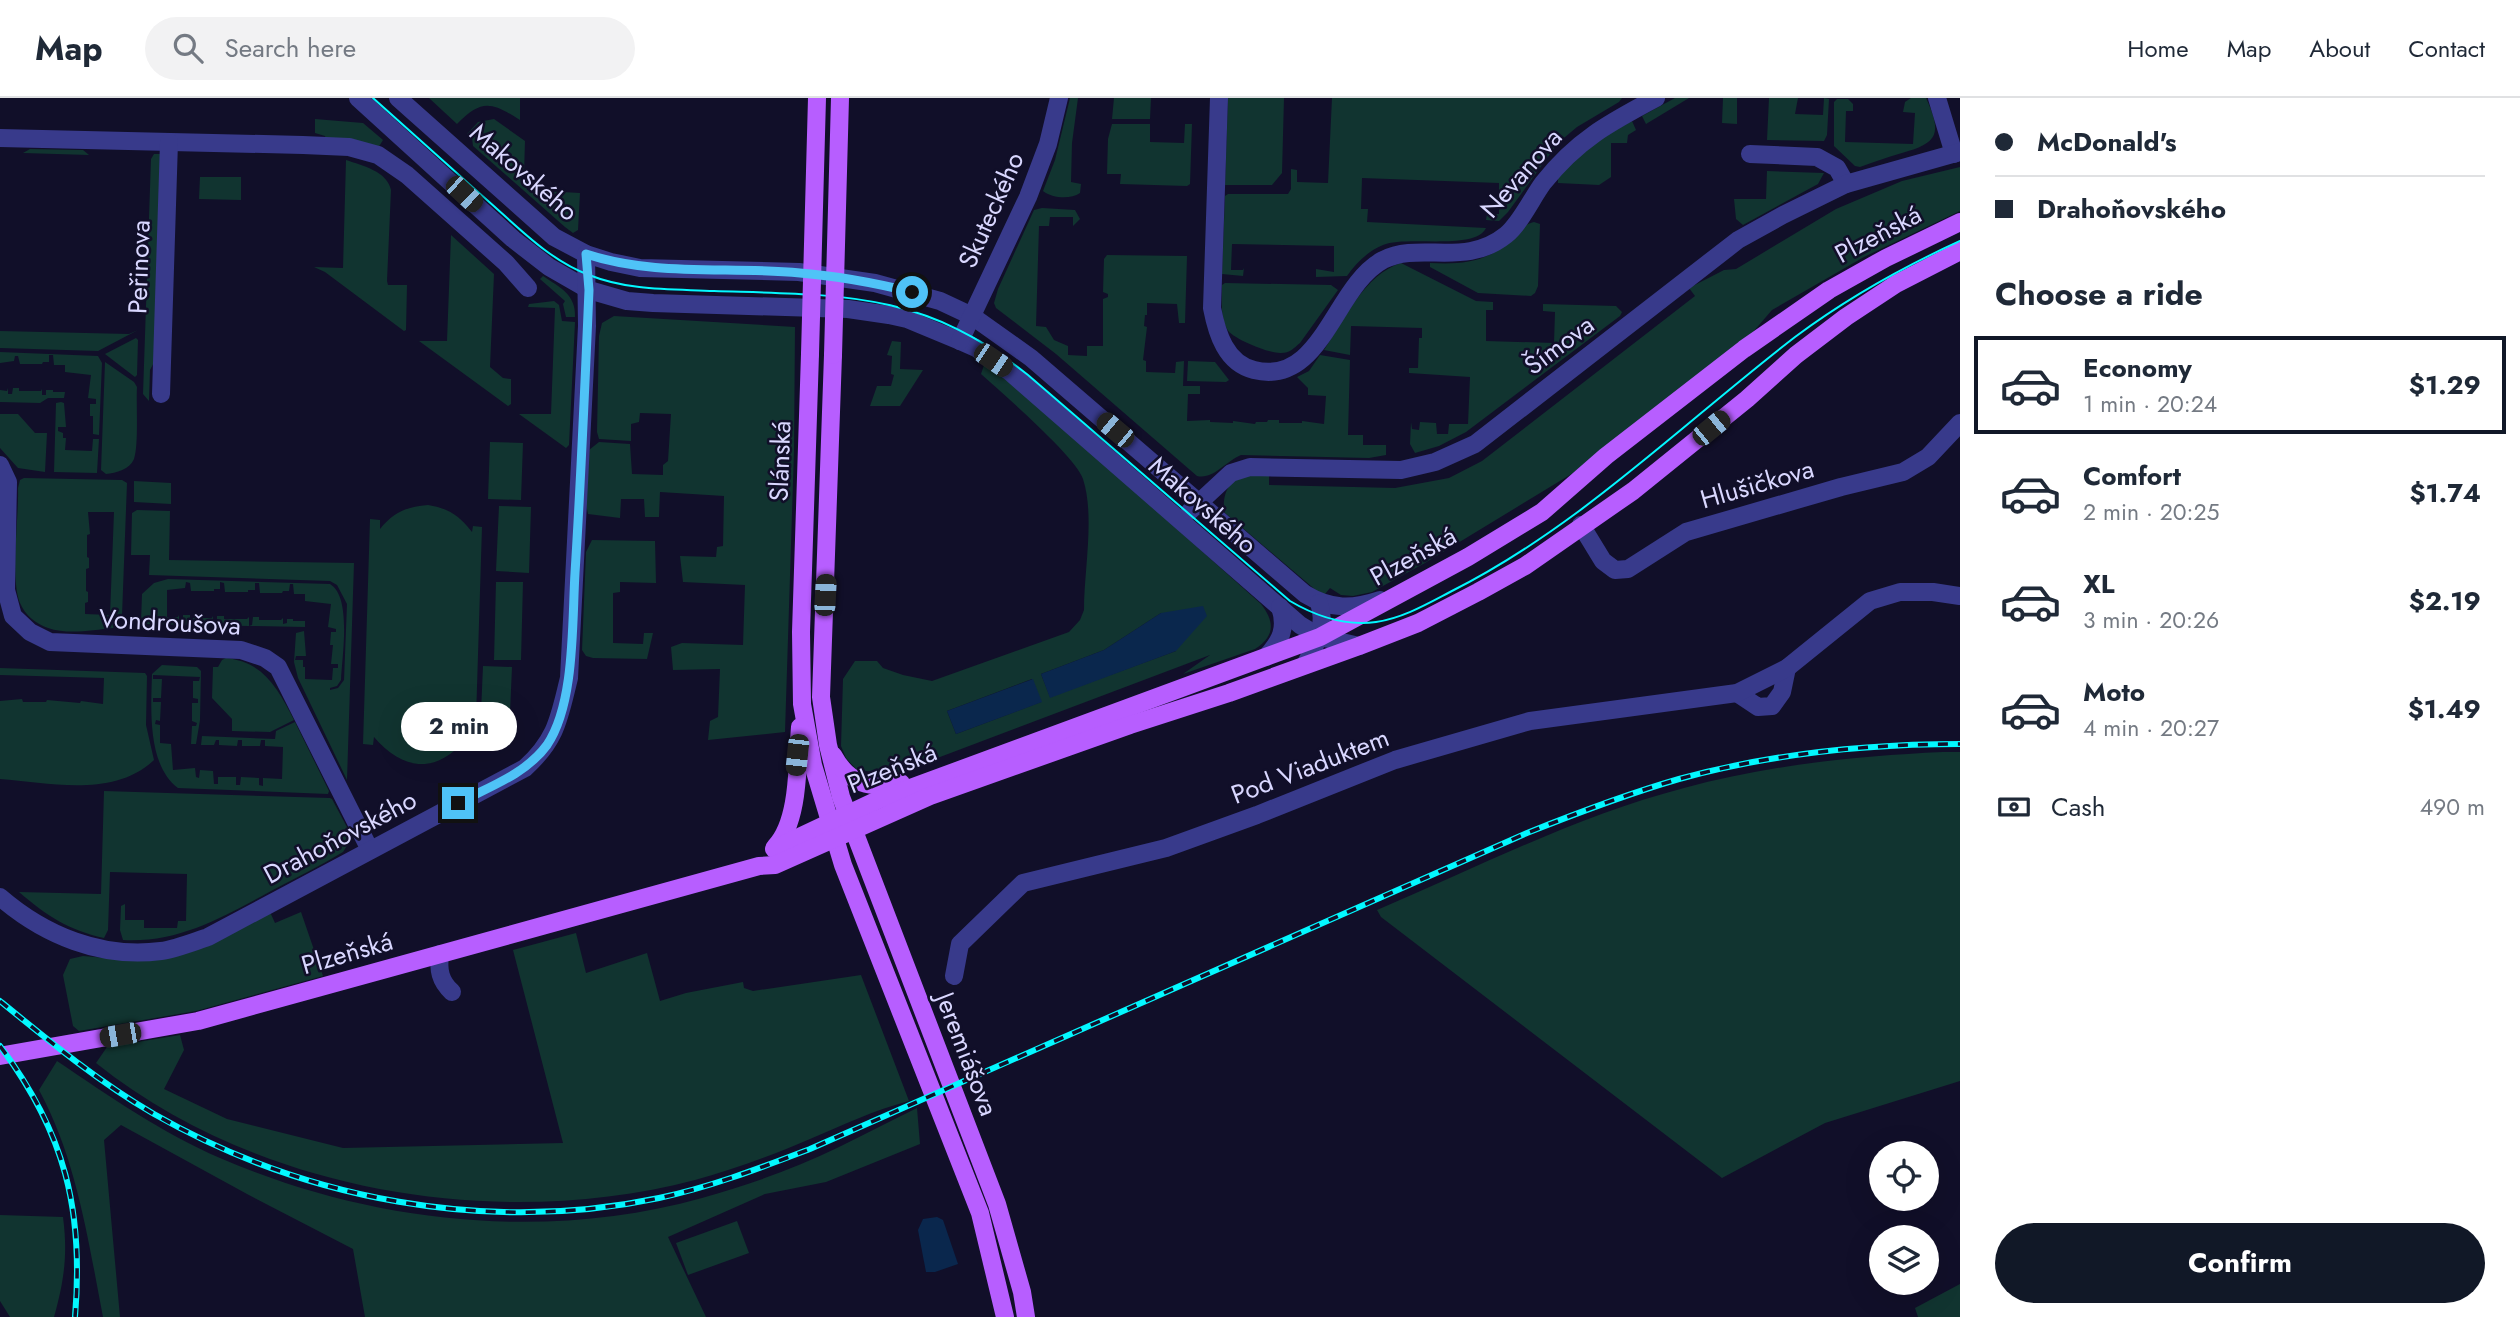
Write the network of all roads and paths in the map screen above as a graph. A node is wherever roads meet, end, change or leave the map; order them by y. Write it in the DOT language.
graph roads {
  1 [pos="358,98"];
  2 [pos="398,98"];
  3 [pos="817,98"];
  4 [pos="840,98"];
  5 [pos="1059,98"];
  6 [pos="1219,98"];
  7 [pos="1657,98"];
  8 [pos="1937,98"];
  9 [pos="0,138"];
  10 [pos="169,142"];
  11 [pos="1750,153"];
  12 [pos="1957,153"];
  13 [pos="1846,184"];
  14 [pos="1960,222"];
  15 [pos="1960,251"];
  16 [pos="586,254"];
  17 [pos="528,288"];
  18 [pos="589,290"];
  19 [pos="972,316"];
  20 [pos="960,341"];
  21 [pos="161,394"];
  22 [pos="1960,424"];
  23 [pos="0,465"];
  24 [pos="1199,503"];
  25 [pos="1180,520"];
  26 [pos="1581,525"];
  27 [pos="1397,594"];
  28 [pos="1960,596"];
  29 [pos="1320,603"];
  30 [pos="1280,607"];
  31 [pos="1320,637"];
  32 [pos="1359,646"];
  33 [pos="1266,657"];
  34 [pos="1305,666"];
  35 [pos="1787,668"];
  36 [pos="1737,693"];
  37 [pos="802,704"];
  38 [pos="828,745"];
  39 [pos="956,771"];
  40 [pos="850,822"];
  41 [pos="831,831"];
  42 [pos="774,849"];
  43 [pos="370,850"];
  44 [pos="759,866"];
  45 [pos="0,897"];
  46 [pos="954,976"];
  47 [pos="0,1056"];
  48 [pos="1005,1317"];
  49 [pos="1026,1317"];
  1 -- 18 [label="street, Makovského"];
  2 -- 16 [label="street, Makovského"];
  3 -- 37 [label="main road, Slánská, bridge"];
  4 -- 38 [label="main road, Slánská, bridge"];
  5 -- 19 [label="street, Skuteckého"];
  6 -- 7 [label="street, Nevanova"];
  8 -- 12 [label="street"];
  9 -- 10 [label="street"];
  10 -- 17 [label="street"];
  10 -- 21 [label="street, Peřinova"];
  11 -- 13 [label="street"];
  12 -- 13 [label="street, Šímova"];
  13 -- 24 [label="street, Šímova"];
  14 -- 27 [label="main road, Plzeňská"];
  15 -- 26 [label="main road, Plzeňská"];
  16 -- 18 [label="street, Drahoňovského"];
  16 -- 19 [label="street, Makovského"];
  18 -- 20 [label="street, Makovského"];
  18 -- 43 [label="street, Drahoňovského"];
  19 -- 20 [label="street, Skuteckého"];
  19 -- 24 [label="street, Makovského"];
  20 -- 25 [label="street, Makovského"];
  22 -- 26 [label="street, Hlušičkova"];
  23 -- 43 [label="street, Vondroušova"];
  24 -- 25 [label="street, Šímova"];
  24 -- 29 [label="street, Makovského"];
  25 -- 30 [label="street, Makovského"];
  26 -- 32 [label="main road, Plzeňská"];
  27 -- 29 [label="street, Makovského"];
  27 -- 31 [label="main road, Plzeňská"];
  28 -- 35 [label="street, Pod Viaduktem"];
  29 -- 31 [label="street"];
  30 -- 31 [label="street, Makovského"];
  30 -- 33 [label="street"];
  31 -- 32 [label="street, Makovského"];
  31 -- 33 [label="main road, Plzeňská"];
  31 -- 34 [label="street"];
  32 -- 34 [label="main road, Plzeňská"];
  33 -- 39 [label="main road, Plzeňská"];
  34 -- 40 [label="main road, Plzeňská"];
  35 -- 36 [label="street, Pod Viaduktem"];
  35 -- 36 [label="street"];
  36 -- 46 [label="street, Pod Viaduktem"];
  37 -- 41 [label="main road, Slánská"];
  37 -- 42 [label="main road"];
  38 -- 39 [label="main road"];
  38 -- 40 [label="main road, Slánská"];
  39 -- 40 [label="main road, Plzeňská"];
  40 -- 41 [label="main road, Plzeňská"];
  40 -- 49 [label="main road, Jeremiášova"];
  41 -- 42 [label="main road, Plzeňská"];
  41 -- 44 [label="main road, Plzeňská"];
  41 -- 48 [label="main road, Jeremiášova"];
  42 -- 44 [label="main road, Plzeňská"];
  43 -- 45 [label="street, Drahoňovského"];
  44 -- 47 [label="main road, Plzeňská"];
}
